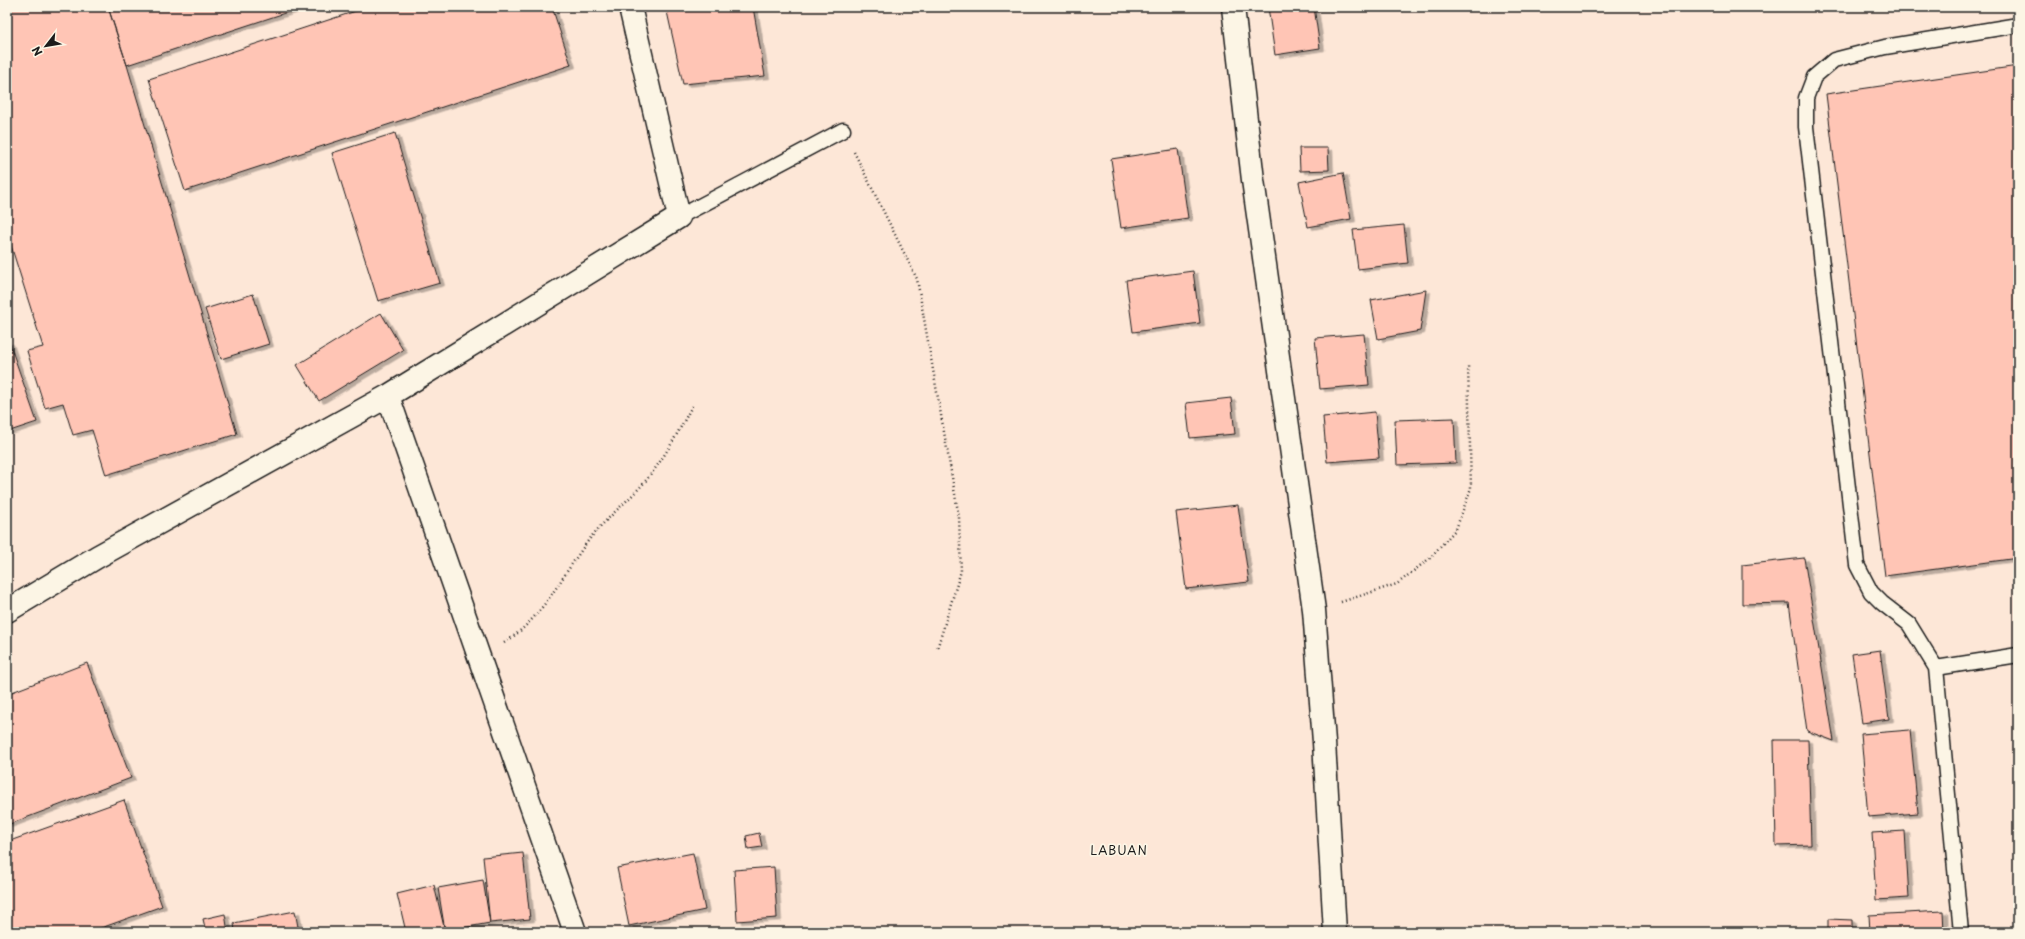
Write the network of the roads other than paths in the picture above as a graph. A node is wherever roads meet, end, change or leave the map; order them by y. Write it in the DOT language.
graph roads {
  1 [pos="630,7"];
  2 [pos="1232,7"];
  3 [pos="2018,25"];
  4 [pos="843,130"];
  5 [pos="679,217"];
  6 [pos="388,396"];
  7 [pos="7,611"];
  8 [pos="2018,655"];
  9 [pos="1936,668"];
  10 [pos="575,932"];
  11 [pos="1335,932"];
  12 [pos="1960,932"];
  1 -- 5 [label="street"];
  2 -- 11 [label="street"];
  3 -- 9 [label="lane"];
  4 -- 5 [label="lane"];
  5 -- 6 [label="street"];
  6 -- 7 [label="street"];
  6 -- 10 [label="street"];
  8 -- 9 [label="lane"];
  9 -- 12 [label="lane"];
}
